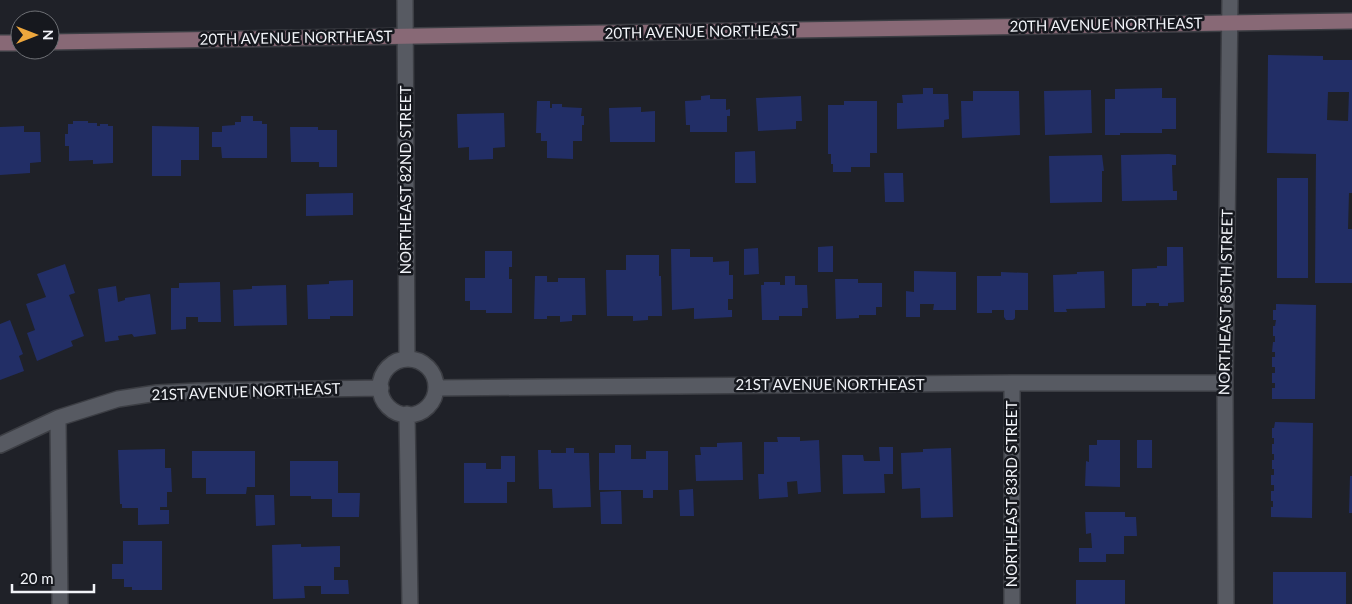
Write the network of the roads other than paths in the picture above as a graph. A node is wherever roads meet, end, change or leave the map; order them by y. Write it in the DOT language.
graph roads {
  1 [pos="405,0"];
  2 [pos="1230,0"];
  3 [pos="1352,22"];
  4 [pos="1230,24"];
  5 [pos="405,36"];
  6 [pos="60,42"];
  7 [pos="407,360"];
  8 [pos="1012,383"];
  9 [pos="1225,383"];
  10 [pos="381,388"];
  11 [pos="436,388"];
  12 [pos="407,414"];
  13 [pos="58,418"];
  14 [pos="0,446"];
  15 [pos="60,604"];
  16 [pos="410,604"];
  17 [pos="1012,604"];
  18 [pos="1226,604"];
  1 -- 5 [label="street, NORTHEAST 82ND STREET"];
  2 -- 4 [label="street, NORTHEAST 85TH STREET"];
  3 -- 4 [label="street, 20TH AVENUE NORTHEAST"];
  4 -- 5 [label="street, 20TH AVENUE NORTHEAST"];
  4 -- 9 [label="street, NORTHEAST 85TH STREET"];
  5 -- 6 [label="street, 20TH AVENUE NORTHEAST"];
  5 -- 7 [label="street, NORTHEAST 82ND STREET"];
  7 -- 10 [label="street"];
  7 -- 11 [label="street"];
  8 -- 9 [label="street, 21ST AVENUE NORTHEAST"];
  8 -- 11 [label="street, 21ST AVENUE NORTHEAST"];
  8 -- 17 [label="street, NORTHEAST 83RD STREET"];
  9 -- 18 [label="street, NORTHEAST 85TH STREET"];
  10 -- 12 [label="street"];
  10 -- 13 [label="street, 21ST AVENUE NORTHEAST"];
  11 -- 12 [label="street"];
  12 -- 16 [label="street"];
  13 -- 14 [label="street, 21ST AVENUE NORTHEAST"];
  13 -- 15 [label="street"];
}
